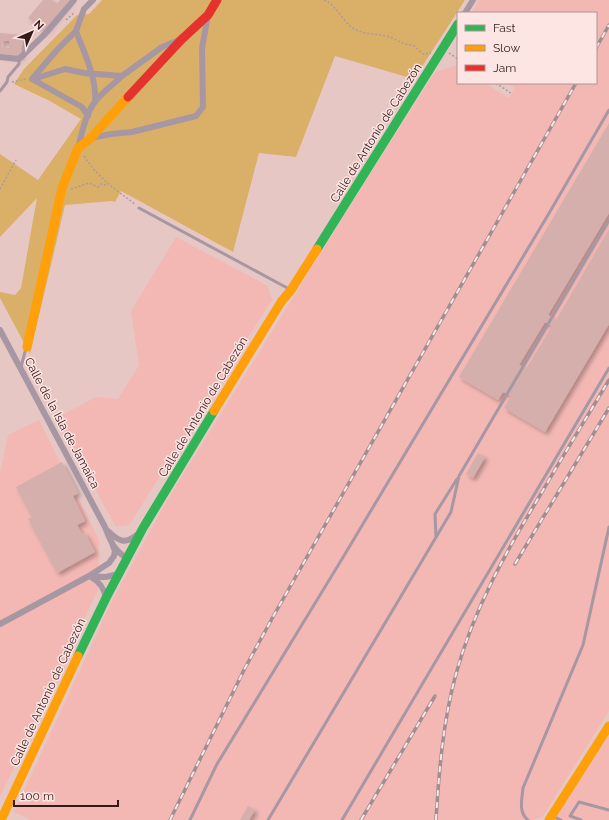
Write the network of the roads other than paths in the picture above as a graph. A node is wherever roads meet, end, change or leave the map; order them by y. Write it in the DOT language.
graph roads {
  1 [pos="74,0"];
  2 [pos="93,0"];
  3 [pos="217,0"];
  4 [pos="473,0"];
  5 [pos="466,12"];
  6 [pos="208,15"];
  7 [pos="457,26"];
  8 [pos="76,31"];
  9 [pos="181,40"];
  10 [pos="0,56"];
  11 [pos="19,59"];
  12 [pos="91,74"];
  13 [pos="122,76"];
  14 [pos="32,79"];
  15 [pos="0,91"];
  16 [pos="95,102"];
  17 [pos="609,110"];
  18 [pos="88,116"];
  19 [pos="91,138"];
  20 [pos="78,148"];
  21 [pos="139,208"];
  22 [pos="609,220"];
  23 [pos="291,290"];
  24 [pos="0,330"];
  25 [pos="27,347"];
  26 [pos="609,368"];
  27 [pos="21,369"];
  28 [pos="459,476"];
  29 [pos="105,527"];
  30 [pos="609,527"];
  31 [pos="141,531"];
  32 [pos="436,537"];
  33 [pos="112,544"];
  34 [pos="127,558"];
  35 [pos="118,574"];
  36 [pos="90,576"];
  37 [pos="106,598"];
  38 [pos="0,624"];
  39 [pos="609,726"];
  40 [pos="609,810"];
  41 [pos="570,816"];
  42 [pos="550,818"];
  43 [pos="1,820"];
  44 [pos="190,820"];
  45 [pos="268,820"];
  46 [pos="342,820"];
  47 [pos="528,820"];
  48 [pos="561,820"];
  49 [pos="568,820"];
  50 [pos="581,820"];
  1 -- 11 [label="street"];
  2 -- 8 [label="street"];
  3 -- 6 [label="street"];
  4 -- 5 [label="street"];
  6 -- 9 [label="street"];
  6 -- 19 [label="street"];
  7 -- 23 [label="street, Calle de Antonio de Cabezón"];
  8 -- 12 [label="street"];
  8 -- 14 [label="street"];
  9 -- 13 [label="street"];
  9 -- 19 [label="street"];
  10 -- 11 [label="street"];
  11 -- 15 [label="lane"];
  12 -- 13 [label="street"];
  12 -- 14 [label="street"];
  12 -- 16 [label="street"];
  13 -- 16 [label="street"];
  14 -- 18 [label="street"];
  16 -- 18 [label="street"];
  17 -- 44 [label="lane"];
  18 -- 20 [label="street"];
  19 -- 20 [label="street"];
  20 -- 25 [label="street"];
  21 -- 23 [label="lane"];
  22 -- 28 [label="lane"];
  23 -- 31 [label="street, Calle de Antonio de Cabezón"];
  24 -- 27 [label="street, Calle de la Isla de Jamaica"];
  25 -- 27 [label="lane"];
  26 -- 46 [label="lane"];
  27 -- 29 [label="street, Calle de la Isla de Jamaica"];
  28 -- 32 [label="lane"];
  28 -- 32 [label="lane"];
  29 -- 31 [label="street, Calle de la Isla de Jamaica"];
  29 -- 33 [label="street, Calle de la Isla de Jamaica"];
  30 -- 47 [label="lane"];
  31 -- 34 [label="street, Calle de Antonio de Cabezón"];
  32 -- 45 [label="lane"];
  33 -- 34 [label="street, Calle de la Isla de Jamaica"];
  33 -- 36 [label="street"];
  34 -- 35 [label="street, Calle de Antonio de Cabezón"];
  35 -- 36 [label="street"];
  35 -- 37 [label="street, Calle de Antonio de Cabezón"];
  36 -- 37 [label="street"];
  36 -- 38 [label="street"];
  37 -- 43 [label="street, Calle de Antonio de Cabezón"];
  39 -- 42 [label="street"];
  40 -- 41 [label="lane"];
  41 -- 49 [label="lane"];
  41 -- 50 [label="lane"];
  42 -- 48 [label="lane"];
}
